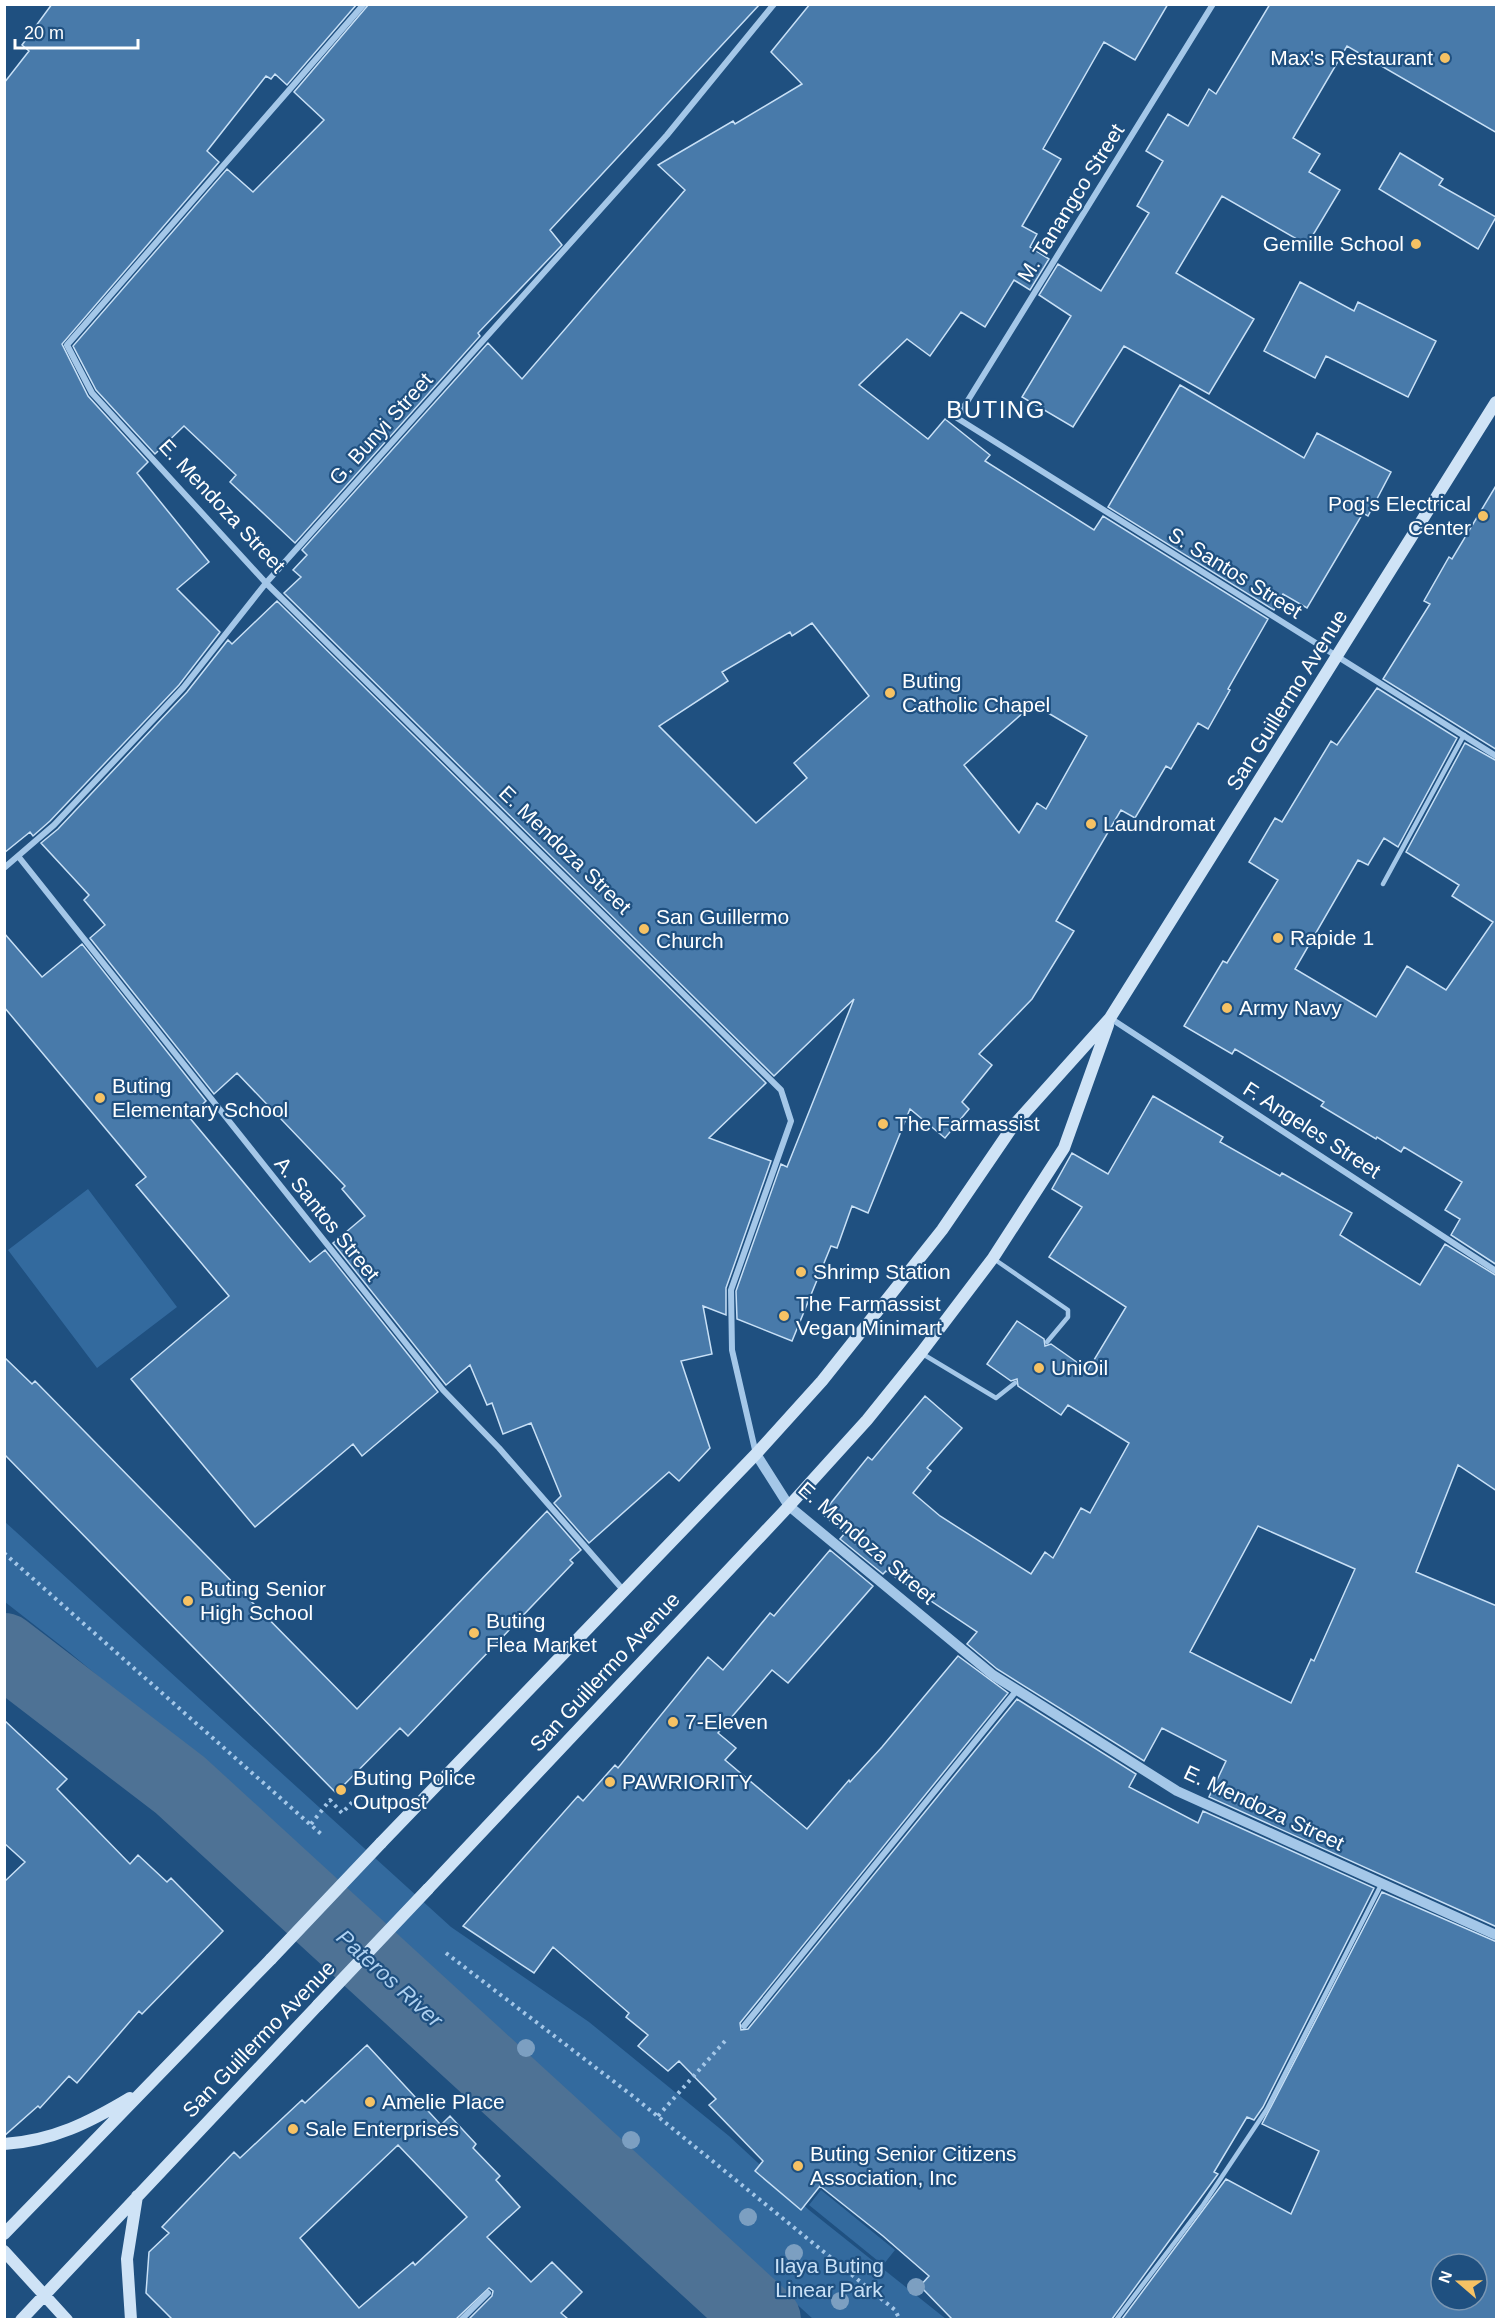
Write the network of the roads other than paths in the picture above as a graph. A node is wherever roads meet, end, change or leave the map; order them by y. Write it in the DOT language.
graph roads {
  1 [pos="364,4"];
  2 [pos="774,4"];
  3 [pos="1213,4"];
  4 [pos="1497,402"];
  5 [pos="957,418"];
  6 [pos="266,583"];
  7 [pos="1337,656"];
  8 [pos="1464,735"];
  9 [pos="1497,756"];
  10 [pos="18,856"];
  11 [pos="4,868"];
  12 [pos="1383,884"];
  13 [pos="1110,1018"];
  14 [pos="993,1258"];
  15 [pos="1497,1271"];
  16 [pos="1047,1342"];
  17 [pos="921,1353"];
  18 [pos="1015,1383"];
  19 [pos="756,1454"];
  20 [pos="789,1506"];
  21 [pos="625,1591"];
  22 [pos="1017,1690"];
  23 [pos="1382,1883"];
  24 [pos="1497,1935"];
  25 [pos="744,2026"];
  26 [pos="147,2088"];
  27 [pos="4,2144"];
  28 [pos="137,2196"];
  29 [pos="4,2234"];
  30 [pos="4,2251"];
  31 [pos="488,2293"];
  32 [pos="44,2295"];
  33 [pos="21,2319"];
  34 [pos="67,2319"];
  35 [pos="131,2319"];
  36 [pos="461,2319"];
  37 [pos="1116,2319"];
  1 -- 6 [label="street, E. Mendoza Street"];
  2 -- 6 [label="street, G. Bunyi Street"];
  3 -- 5 [label="street, M. Tanangco Street"];
  4 -- 7 [label="main road, San Guillermo Avenue"];
  5 -- 7 [label="street, S. Santos Street"];
  6 -- 10 [label="street, G. Bunyi Street"];
  6 -- 19 [label="street, E. Mendoza Street"];
  7 -- 8 [label="street, S. Santos Street"];
  7 -- 13 [label="main road, San Guillermo Avenue"];
  8 -- 9 [label="street, S. Santos Street"];
  8 -- 12 [label="lane"];
  10 -- 11 [label="street, G. Bunyi Street"];
  10 -- 21 [label="street, A. Santos Street"];
  13 -- 14 [label="main road, San Guillermo Avenue"];
  13 -- 15 [label="street, F. Angeles Street"];
  13 -- 19 [label="main road, San Guillermo Avenue"];
  14 -- 16 [label="lane"];
  14 -- 17 [label="main road, San Guillermo Avenue"];
  17 -- 18 [label="lane"];
  17 -- 20 [label="main road, San Guillermo Avenue"];
  19 -- 20 [label="street, E. Mendoza Street"];
  19 -- 21 [label="main road, San Guillermo Avenue"];
  20 -- 22 [label="street, E. Mendoza Street"];
  20 -- 28 [label="main road, San Guillermo Avenue, bridge"];
  21 -- 26 [label="main road, San Guillermo Avenue, bridge"];
  22 -- 23 [label="street, E. Mendoza Street"];
  22 -- 25 [label="street"];
  23 -- 24 [label="street, E. Mendoza Street"];
  23 -- 37 [label="lane"];
  26 -- 27 [label="main road"];
  26 -- 29 [label="main road, San Guillermo Avenue"];
  28 -- 32 [label="main road, San Guillermo Avenue"];
  28 -- 35 [label="main road"];
  30 -- 32 [label="main road"];
  31 -- 36 [label="street"];
  32 -- 33 [label="main road, San Guillermo Avenue"];
  32 -- 34 [label="main road"];
}
